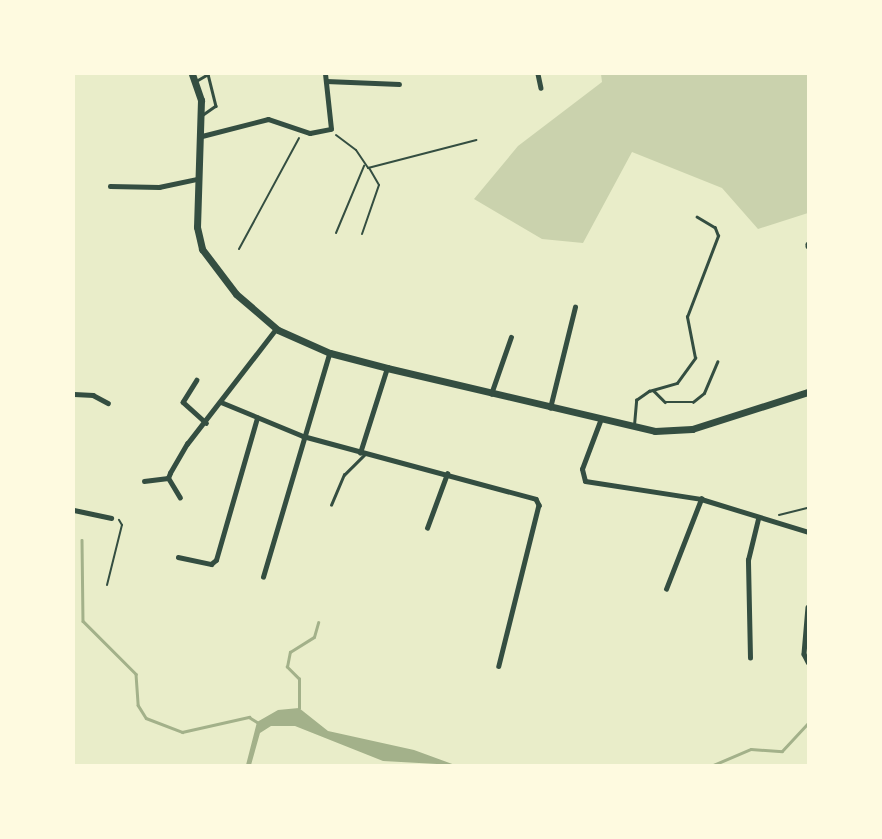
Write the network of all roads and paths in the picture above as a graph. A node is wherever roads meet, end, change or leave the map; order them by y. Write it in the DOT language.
graph roads {
  1 [pos="325,74"];
  2 [pos="538,74"];
  3 [pos="194,77"];
  4 [pos="326,81"];
  5 [pos="398,84"];
  6 [pos="541,88"];
  7 [pos="201,116"];
  8 [pos="331,129"];
  9 [pos="302,130"];
  10 [pos="202,136"];
  11 [pos="476,140"];
  12 [pos="365,165"];
  13 [pos="368,168"];
  14 [pos="198,179"];
  15 [pos="110,186"];
  16 [pos="697,217"];
  17 [pos="336,233"];
  18 [pos="362,234"];
  19 [pos="239,249"];
  20 [pos="575,307"];
  21 [pos="276,329"];
  22 [pos="511,337"];
  23 [pos="330,353"];
  24 [pos="717,362"];
  25 [pos="387,368"];
  26 [pos="197,380"];
  27 [pos="653,390"];
  28 [pos="74,394"];
  29 [pos="491,394"];
  30 [pos="808,395"];
  31 [pos="221,402"];
  32 [pos="108,404"];
  33 [pos="550,408"];
  34 [pos="257,418"];
  35 [pos="600,421"];
  36 [pos="206,423"];
  37 [pos="634,428"];
  38 [pos="303,436"];
  39 [pos="363,454"];
  40 [pos="447,474"];
  41 [pos="168,478"];
  42 [pos="144,481"];
  43 [pos="180,498"];
  44 [pos="701,499"];
  45 [pos="331,505"];
  46 [pos="808,508"];
  47 [pos="74,510"];
  48 [pos="111,518"];
  49 [pos="758,519"];
  50 [pos="427,528"];
  51 [pos="808,532"];
  52 [pos="178,557"];
  53 [pos="262,578"];
  54 [pos="107,585"];
  55 [pos="666,589"];
  56 [pos="808,607"];
  57 [pos="750,657"];
  58 [pos="808,662"];
  59 [pos="499,666"];
  1 -- 4 [label="street"];
  2 -- 6 [label="street"];
  3 -- 7 [label="main road"];
  3 -- 7 [label="lane"];
  4 -- 5 [label="street"];
  4 -- 8 [label="street"];
  7 -- 10 [label="main road"];
  8 -- 9 [label="street"];
  8 -- 12 [label="path"];
  9 -- 10 [label="street"];
  9 -- 19 [label="path"];
  10 -- 14 [label="main road"];
  11 -- 13 [label="path"];
  12 -- 13 [label="path"];
  12 -- 17 [label="path"];
  13 -- 18 [label="path"];
  14 -- 15 [label="street"];
  14 -- 21 [label="main road"];
  16 -- 27 [label="lane"];
  20 -- 33 [label="street"];
  21 -- 23 [label="main road"];
  21 -- 31 [label="street"];
  22 -- 29 [label="street"];
  23 -- 25 [label="main road"];
  23 -- 38 [label="street"];
  24 -- 27 [label="lane"];
  25 -- 29 [label="main road"];
  25 -- 39 [label="street"];
  26 -- 36 [label="street"];
  27 -- 37 [label="lane"];
  28 -- 32 [label="street"];
  29 -- 33 [label="main road"];
  30 -- 37 [label="main road"];
  31 -- 34 [label="street"];
  31 -- 36 [label="street"];
  33 -- 35 [label="main road"];
  34 -- 38 [label="street"];
  34 -- 52 [label="street"];
  35 -- 37 [label="main road"];
  35 -- 44 [label="street"];
  36 -- 41 [label="street"];
  38 -- 39 [label="street"];
  38 -- 53 [label="street"];
  39 -- 40 [label="street"];
  39 -- 45 [label="lane"];
  40 -- 50 [label="street"];
  40 -- 59 [label="street"];
  41 -- 42 [label="street"];
  41 -- 43 [label="street"];
  44 -- 49 [label="street"];
  44 -- 55 [label="street"];
  46 -- 49 [label="path"];
  47 -- 48 [label="street"];
  48 -- 54 [label="path"];
  49 -- 51 [label="street"];
  49 -- 57 [label="street"];
  56 -- 58 [label="street"];
}
